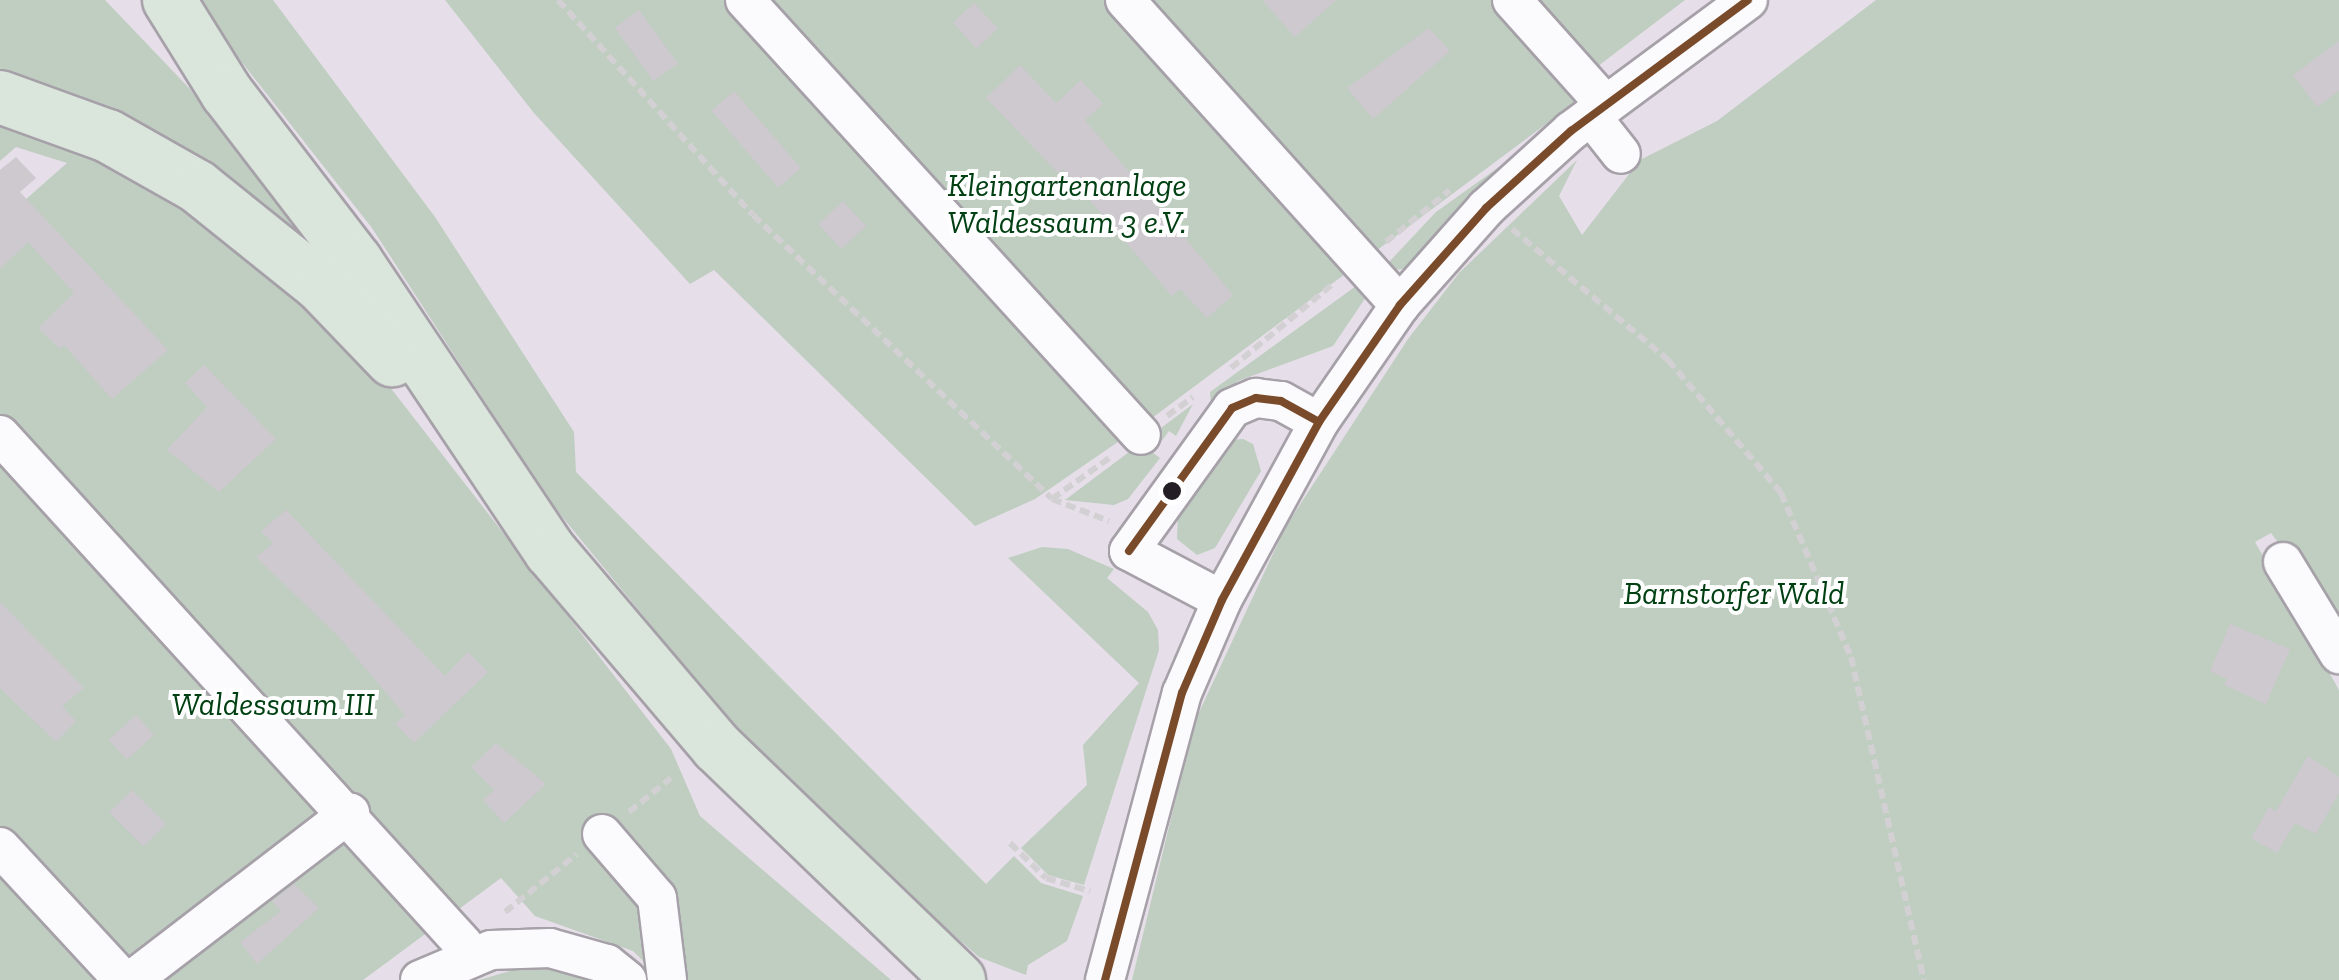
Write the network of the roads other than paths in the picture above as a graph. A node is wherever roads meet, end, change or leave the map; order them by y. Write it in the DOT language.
graph roads {
  1 [pos="136,0"];
  2 [pos="169,0"];
  3 [pos="745,0"];
  4 [pos="1125,0"];
  5 [pos="1512,0"];
  6 [pos="1748,0"];
  7 [pos="227,93"];
  8 [pos="0,97"];
  9 [pos="1598,111"];
  10 [pos="1621,154"];
  11 [pos="1400,305"];
  12 [pos="1319,422"];
  13 [pos="0,435"];
  14 [pos="1141,435"];
  15 [pos="487,466"];
  16 [pos="2283,562"];
  17 [pos="1222,600"];
  18 [pos="2339,654"];
  19 [pos="350,813"];
  20 [pos="602,834"];
  21 [pos="0,847"];
  22 [pos="464,945"];
  23 [pos="123,980"];
  24 [pos="132,980"];
  25 [pos="420,980"];
  26 [pos="627,980"];
  27 [pos="667,980"];
  28 [pos="959,980"];
  29 [pos="1105,980"];
  1 -- 7 [label="highway"];
  2 -- 7 [label="highway"];
  3 -- 14 [label="street"];
  4 -- 11 [label="street"];
  5 -- 9 [label="street"];
  6 -- 9 [label="street"];
  7 -- 15 [label="highway"];
  8 -- 15 [label="highway"];
  9 -- 10 [label="street"];
  9 -- 11 [label="street"];
  11 -- 12 [label="street"];
  12 -- 17 [label="street"];
  12 -- 17 [label="street"];
  13 -- 19 [label="street"];
  15 -- 28 [label="highway"];
  16 -- 18 [label="street"];
  17 -- 29 [label="street"];
  19 -- 22 [label="street"];
  19 -- 24 [label="street"];
  20 -- 27 [label="street"];
  21 -- 23 [label="street"];
  25 -- 26 [label="street"];
}
